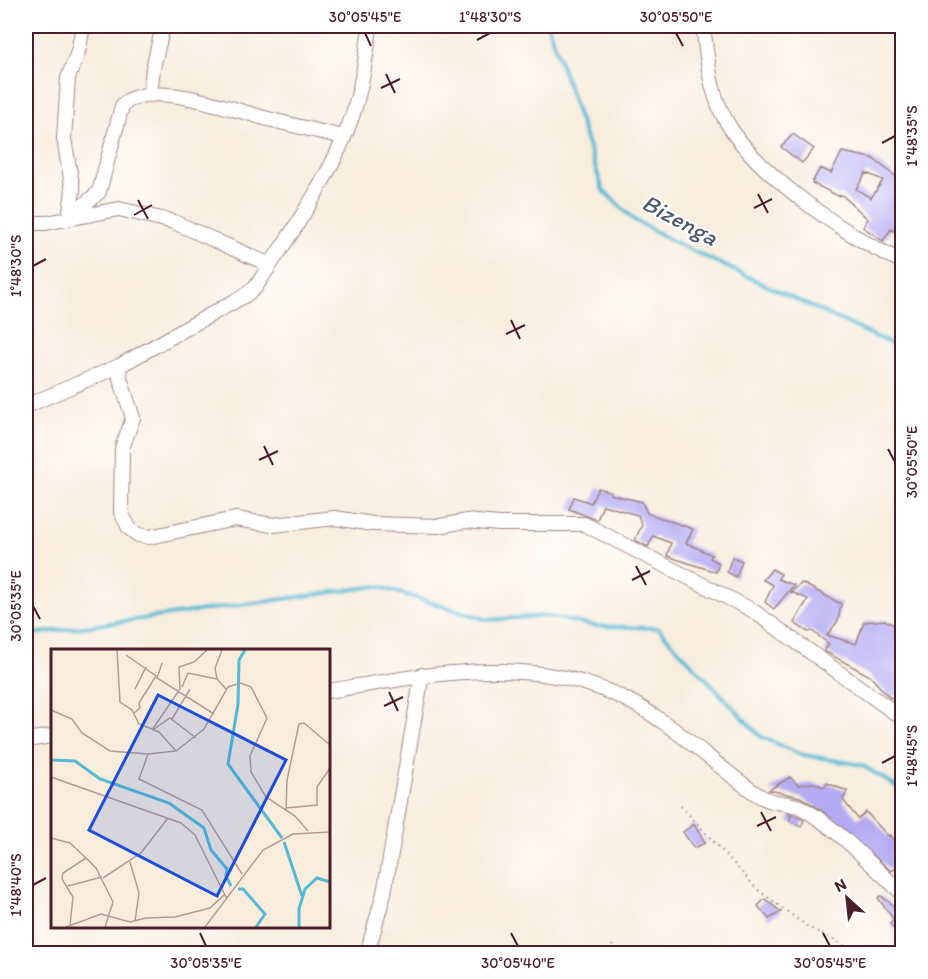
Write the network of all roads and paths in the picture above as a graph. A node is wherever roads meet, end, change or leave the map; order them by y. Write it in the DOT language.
graph roads {
  1 [pos="83,26"];
  2 [pos="163,26"];
  3 [pos="370,26"];
  4 [pos="703,26"];
  5 [pos="150,95"];
  6 [pos="344,137"];
  7 [pos="69,218"];
  8 [pos="26,223"];
  9 [pos="903,261"];
  10 [pos="270,265"];
  11 [pos="119,366"];
  12 [pos="26,406"];
  13 [pos="422,675"];
  14 [pos="330,691"];
  15 [pos="903,718"];
  16 [pos="51,736"];
  17 [pos="26,740"];
  18 [pos="681,806"];
  19 [pos="903,893"];
  20 [pos="612,945"];
  21 [pos="367,954"];
  22 [pos="619,954"];
  23 [pos="861,954"];
  1 -- 7 [label="street"];
  2 -- 5 [label="street"];
  3 -- 6 [label="street"];
  4 -- 9 [label="street"];
  5 -- 6 [label="street"];
  5 -- 7 [label="street"];
  6 -- 10 [label="street"];
  7 -- 8 [label="street"];
  7 -- 10 [label="street"];
  10 -- 11 [label="street"];
  11 -- 12 [label="street"];
  11 -- 15 [label="street"];
  13 -- 14 [label="street"];
  13 -- 19 [label="street"];
  13 -- 21 [label="street"];
  16 -- 17 [label="street"];
  18 -- 23 [label="path"];
  20 -- 22 [label="path"];
}
